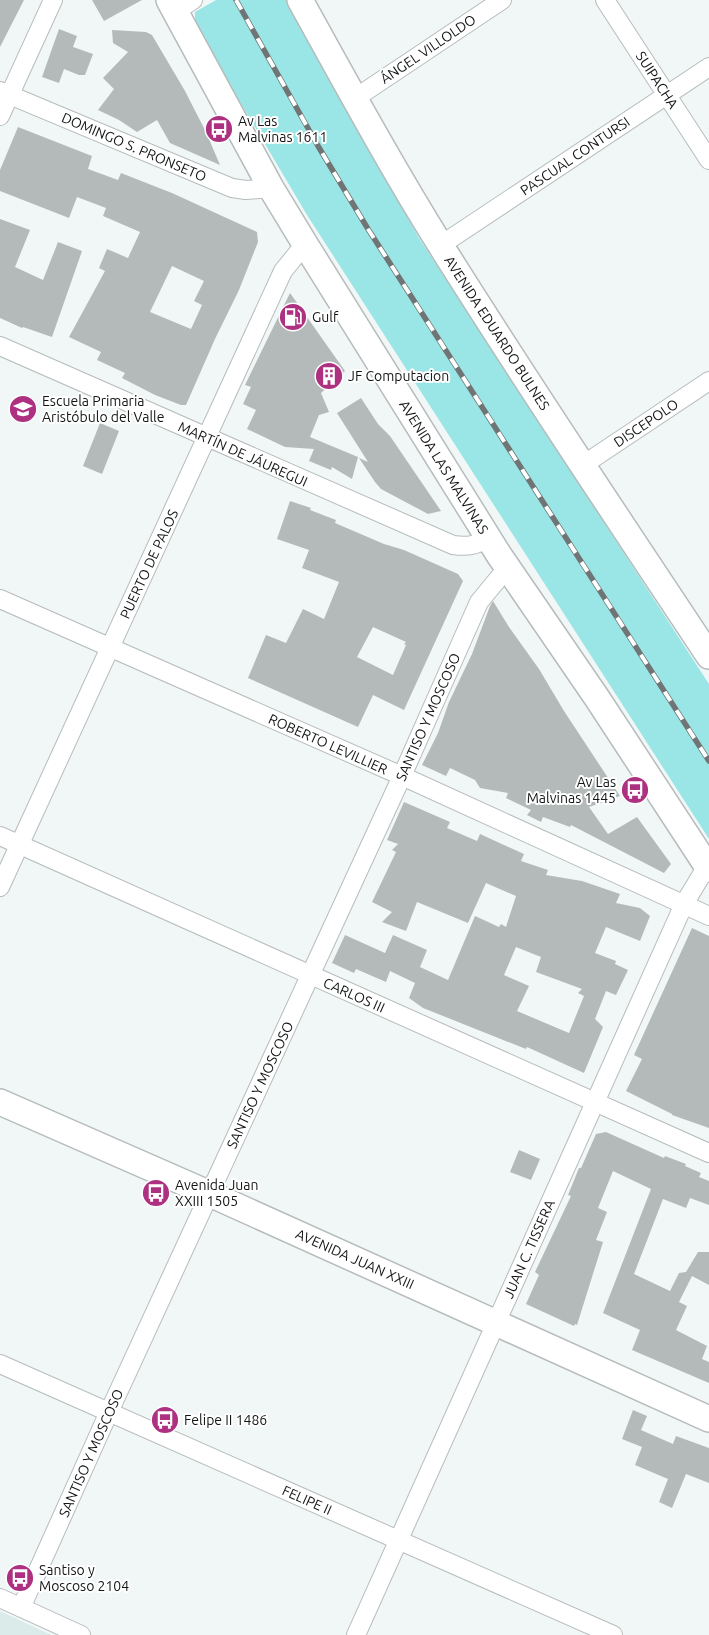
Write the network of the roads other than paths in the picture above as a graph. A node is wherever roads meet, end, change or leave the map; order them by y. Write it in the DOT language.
graph roads {
  1 [pos="54,0"];
  2 [pos="300,0"];
  3 [pos="502,0"];
  4 [pos="605,0"];
  5 [pos="179,4"];
  6 [pos="709,67"];
  7 [pos="5,93"];
  8 [pos="667,94"];
  9 [pos="354,99"];
  10 [pos="0,116"];
  11 [pos="709,160"];
  12 [pos="270,188"];
  13 [pos="305,244"];
  14 [pos="441,245"];
  15 [pos="0,346"];
  16 [pos="709,381"];
  17 [pos="208,439"];
  18 [pos="583,465"];
  19 [pos="488,538"];
  20 [pos="507,568"];
  21 [pos="0,599"];
  22 [pos="110,648"];
  23 [pos="709,656"];
  24 [pos="402,776"];
  25 [pos="0,836"];
  26 [pos="19,844"];
  27 [pos="708,868"];
  28 [pos="0,887"];
  29 [pos="684,904"];
  30 [pos="709,916"];
  31 [pos="310,976"];
  32 [pos="0,1102"];
  33 [pos="594,1103"];
  34 [pos="709,1153"];
  35 [pos="210,1194"];
  36 [pos="497,1323"];
  37 [pos="0,1364"];
  38 [pos="109,1412"];
  39 [pos="709,1419"];
  40 [pos="399,1540"];
  41 [pos="0,1598"];
  42 [pos="21,1608"];
  43 [pos="81,1635"];
  44 [pos="356,1635"];
  45 [pos="613,1635"];
  1 -- 7 [label="street"];
  2 -- 9 [label="main road, AVENIDA EDUARDO BULNES"];
  3 -- 9 [label="street, ÁNGEL VILLOLDO"];
  4 -- 8 [label="street, SUIPACHA"];
  5 -- 12 [label="main road, AVENIDA LAS MALVINAS"];
  6 -- 8 [label="street, PASCUAL CONTURSI"];
  7 -- 10 [label="street"];
  7 -- 12 [label="street, DOMINGO S. PRONSETO"];
  8 -- 11 [label="street, SUIPACHA"];
  8 -- 14 [label="street, PASCUAL CONTURSI"];
  9 -- 14 [label="main road, AVENIDA EDUARDO BULNES"];
  12 -- 13 [label="main road, AVENIDA LAS MALVINAS"];
  13 -- 17 [label="street, PUERTO DE PALOS"];
  13 -- 19 [label="main road, AVENIDA LAS MALVINAS"];
  14 -- 18 [label="main road, AVENIDA EDUARDO BULNES"];
  15 -- 17 [label="street, MARTÍN DE JÁUREGUI"];
  16 -- 18 [label="street, DISCEPOLO"];
  17 -- 19 [label="street, MARTÍN DE JÁUREGUI"];
  17 -- 22 [label="street, PUERTO DE PALOS"];
  18 -- 23 [label="main road, AVENIDA EDUARDO BULNES"];
  19 -- 20 [label="main road, AVENIDA LAS MALVINAS"];
  20 -- 24 [label="street, SANTISO Y MOSCOSO"];
  20 -- 27 [label="main road, AVENIDA LAS MALVINAS"];
  21 -- 22 [label="street, ROBERTO LEVILLIER"];
  22 -- 24 [label="street, ROBERTO LEVILLIER"];
  22 -- 26 [label="street, PUERTO DE PALOS"];
  24 -- 29 [label="street, ROBERTO LEVILLIER"];
  24 -- 31 [label="street, SANTISO Y MOSCOSO"];
  25 -- 26 [label="street, CARLOS III"];
  26 -- 28 [label="street, PUERTO DE PALOS"];
  26 -- 31 [label="street, CARLOS III"];
  27 -- 29 [label="street, JUAN C. TISSERA"];
  29 -- 30 [label="street, ROBERTO LEVILLIER"];
  29 -- 33 [label="street, JUAN C. TISSERA"];
  31 -- 33 [label="street, CARLOS III"];
  31 -- 35 [label="street, SANTISO Y MOSCOSO"];
  32 -- 35 [label="main road, AVENIDA JUAN XXIII"];
  33 -- 34 [label="street, CARLOS III"];
  33 -- 36 [label="street, JUAN C. TISSERA"];
  35 -- 36 [label="main road, AVENIDA JUAN XXIII"];
  35 -- 38 [label="street, SANTISO Y MOSCOSO"];
  36 -- 39 [label="main road, AVENIDA JUAN XXIII"];
  36 -- 40 [label="street, JUAN C. TISSERA"];
  37 -- 38 [label="street, FELIPE II"];
  38 -- 40 [label="street, FELIPE II"];
  38 -- 42 [label="street, SANTISO Y MOSCOSO"];
  40 -- 44 [label="street, JUAN C. TISSERA"];
  40 -- 45 [label="street, FELIPE II"];
  41 -- 42 [label="street"];
  42 -- 43 [label="street"];
}
